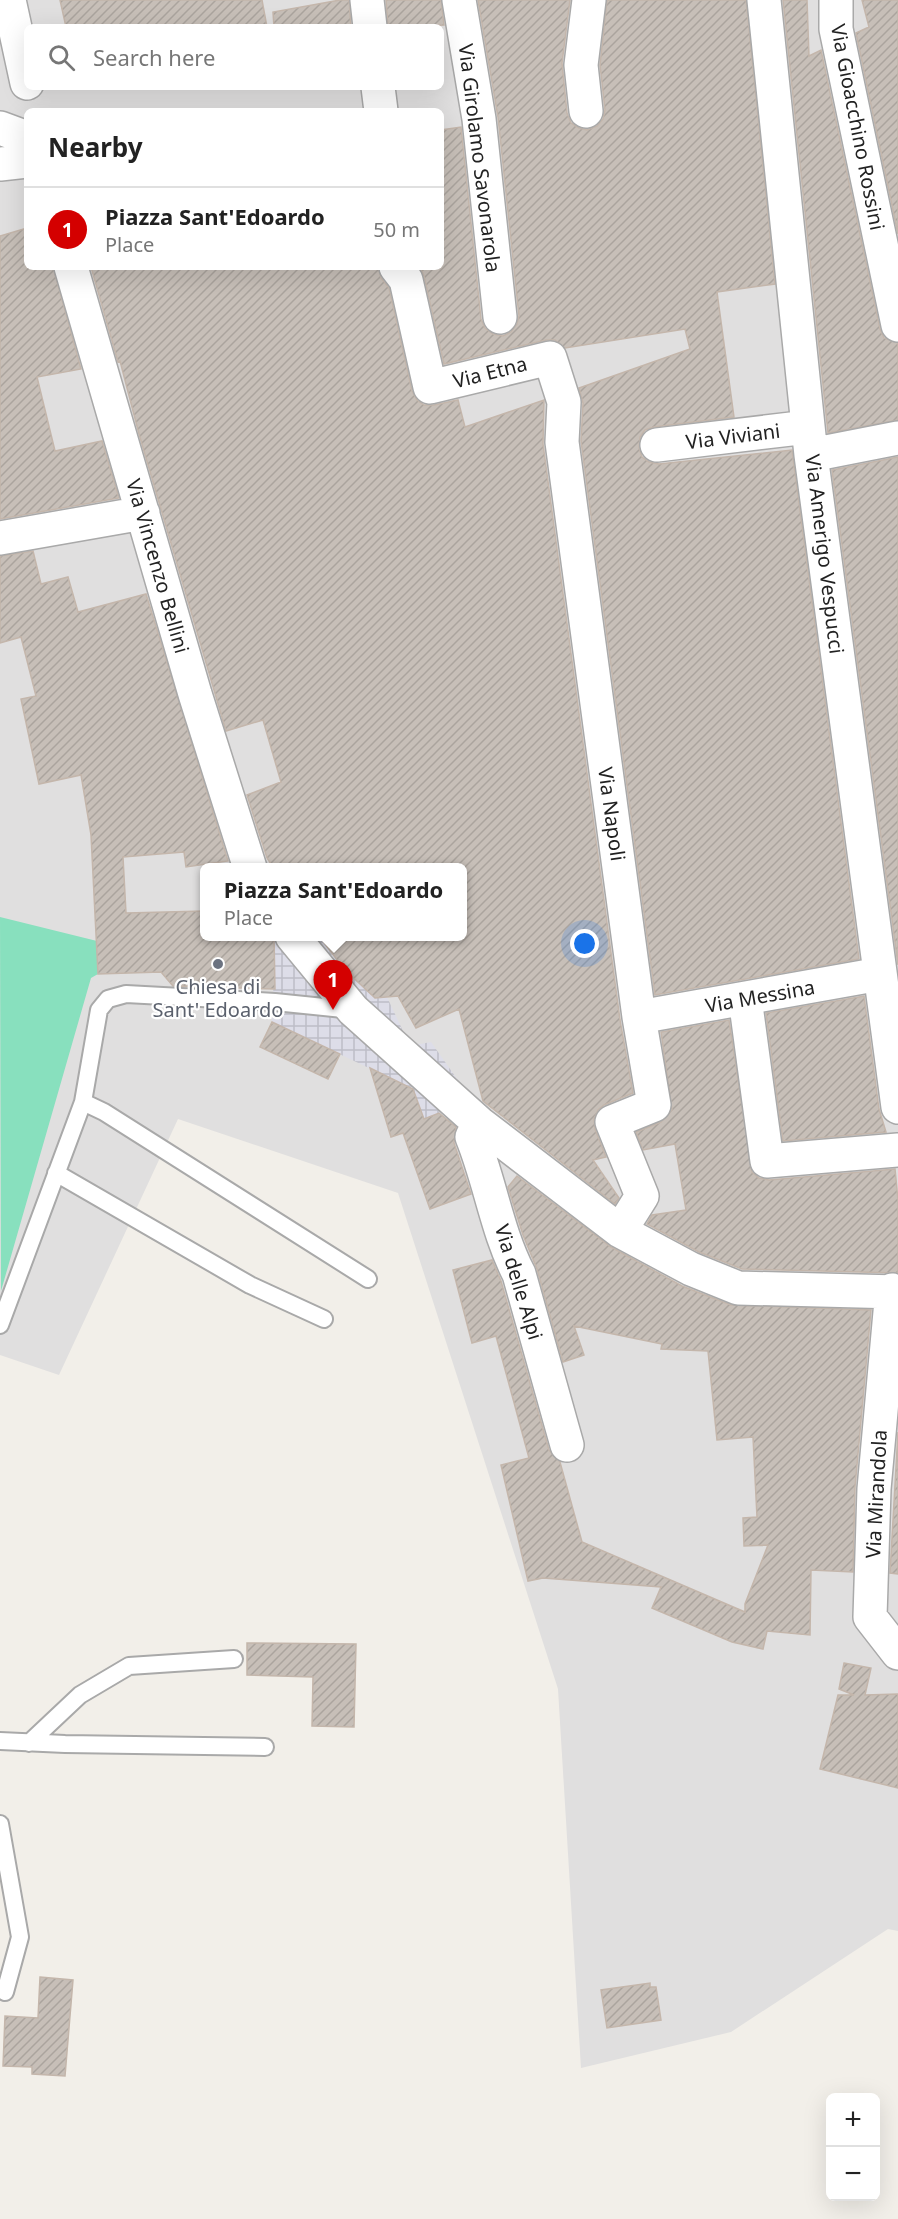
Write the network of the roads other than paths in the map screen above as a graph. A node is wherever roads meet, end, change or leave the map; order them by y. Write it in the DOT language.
graph roads {
  1 [pos="9,0"];
  2 [pos="366,0"];
  3 [pos="459,0"];
  4 [pos="589,0"];
  5 [pos="764,0"];
  6 [pos="836,0"];
  7 [pos="370,24"];
  8 [pos="24,71"];
  9 [pos="28,90"];
  10 [pos="378,90"];
  11 [pos="32,108"];
  12 [pos="381,108"];
  13 [pos="586,111"];
  14 [pos="0,128"];
  15 [pos="24,137"];
  16 [pos="24,161"];
  17 [pos="0,164"];
  18 [pos="72,270"];
  19 [pos="402,271"];
  20 [pos="500,316"];
  21 [pos="898,325"];
  22 [pos="550,358"];
  23 [pos="898,438"];
  24 [pos="810,441"];
  25 [pos="657,445"];
  26 [pos="143,513"];
  27 [pos="0,538"];
  28 [pos="248,863"];
  29 [pos="296,941"];
  30 [pos="885,962"];
  31 [pos="745,998"];
  32 [pos="353,1010"];
  33 [pos="639,1017"];
  34 [pos="83,1102"];
  35 [pos="898,1107"];
  36 [pos="479,1123"];
  37 [pos="898,1150"];
  38 [pos="56,1173"];
  39 [pos="620,1231"];
  40 [pos="368,1280"];
  41 [pos="895,1291"];
  42 [pos="324,1319"];
  43 [pos="0,1325"];
  44 [pos="567,1445"];
  45 [pos="898,1653"];
  46 [pos="234,1659"];
  47 [pos="0,1741"];
  48 [pos="29,1743"];
  49 [pos="265,1747"];
  50 [pos="0,1824"];
  51 [pos="5,1992"];
  1 -- 8 [label="street"];
  2 -- 7 [label="street"];
  3 -- 20 [label="street, Via Girolamo Savonarola"];
  4 -- 13 [label="street"];
  5 -- 24 [label="street, Via Amerigo Vespucci"];
  6 -- 21 [label="street, Via Gioacchino Rossini"];
  9 -- 11 [label="street"];
  10 -- 12 [label="street"];
  14 -- 15 [label="street"];
  16 -- 17 [label="street"];
  18 -- 26 [label="street, Via Vincenzo Bellini"];
  19 -- 22 [label="street, Via Etna"];
  22 -- 33 [label="street, Via Napoli"];
  23 -- 24 [label="street, Via Viviani"];
  24 -- 25 [label="street, Via Viviani"];
  24 -- 30 [label="street, Via Amerigo Vespucci"];
  26 -- 27 [label="street"];
  26 -- 28 [label="street, Via Vincenzo Bellini"];
  29 -- 32 [label="street"];
  30 -- 31 [label="street, Via Messina"];
  30 -- 35 [label="street, Via Amerigo Vespucci"];
  31 -- 33 [label="street, Via Messina"];
  31 -- 37 [label="street"];
  32 -- 34 [label="lane"];
  32 -- 36 [label="street"];
  33 -- 39 [label="street, Via Napoli"];
  34 -- 38 [label="lane"];
  34 -- 40 [label="lane"];
  36 -- 39 [label="street"];
  36 -- 44 [label="street, Via delle Alpi"];
  38 -- 42 [label="lane"];
  38 -- 43 [label="lane"];
  39 -- 41 [label="street"];
  41 -- 45 [label="street, Via Mirandola"];
  46 -- 48 [label="lane"];
  47 -- 48 [label="lane"];
  48 -- 49 [label="lane"];
  50 -- 51 [label="lane"];
}
